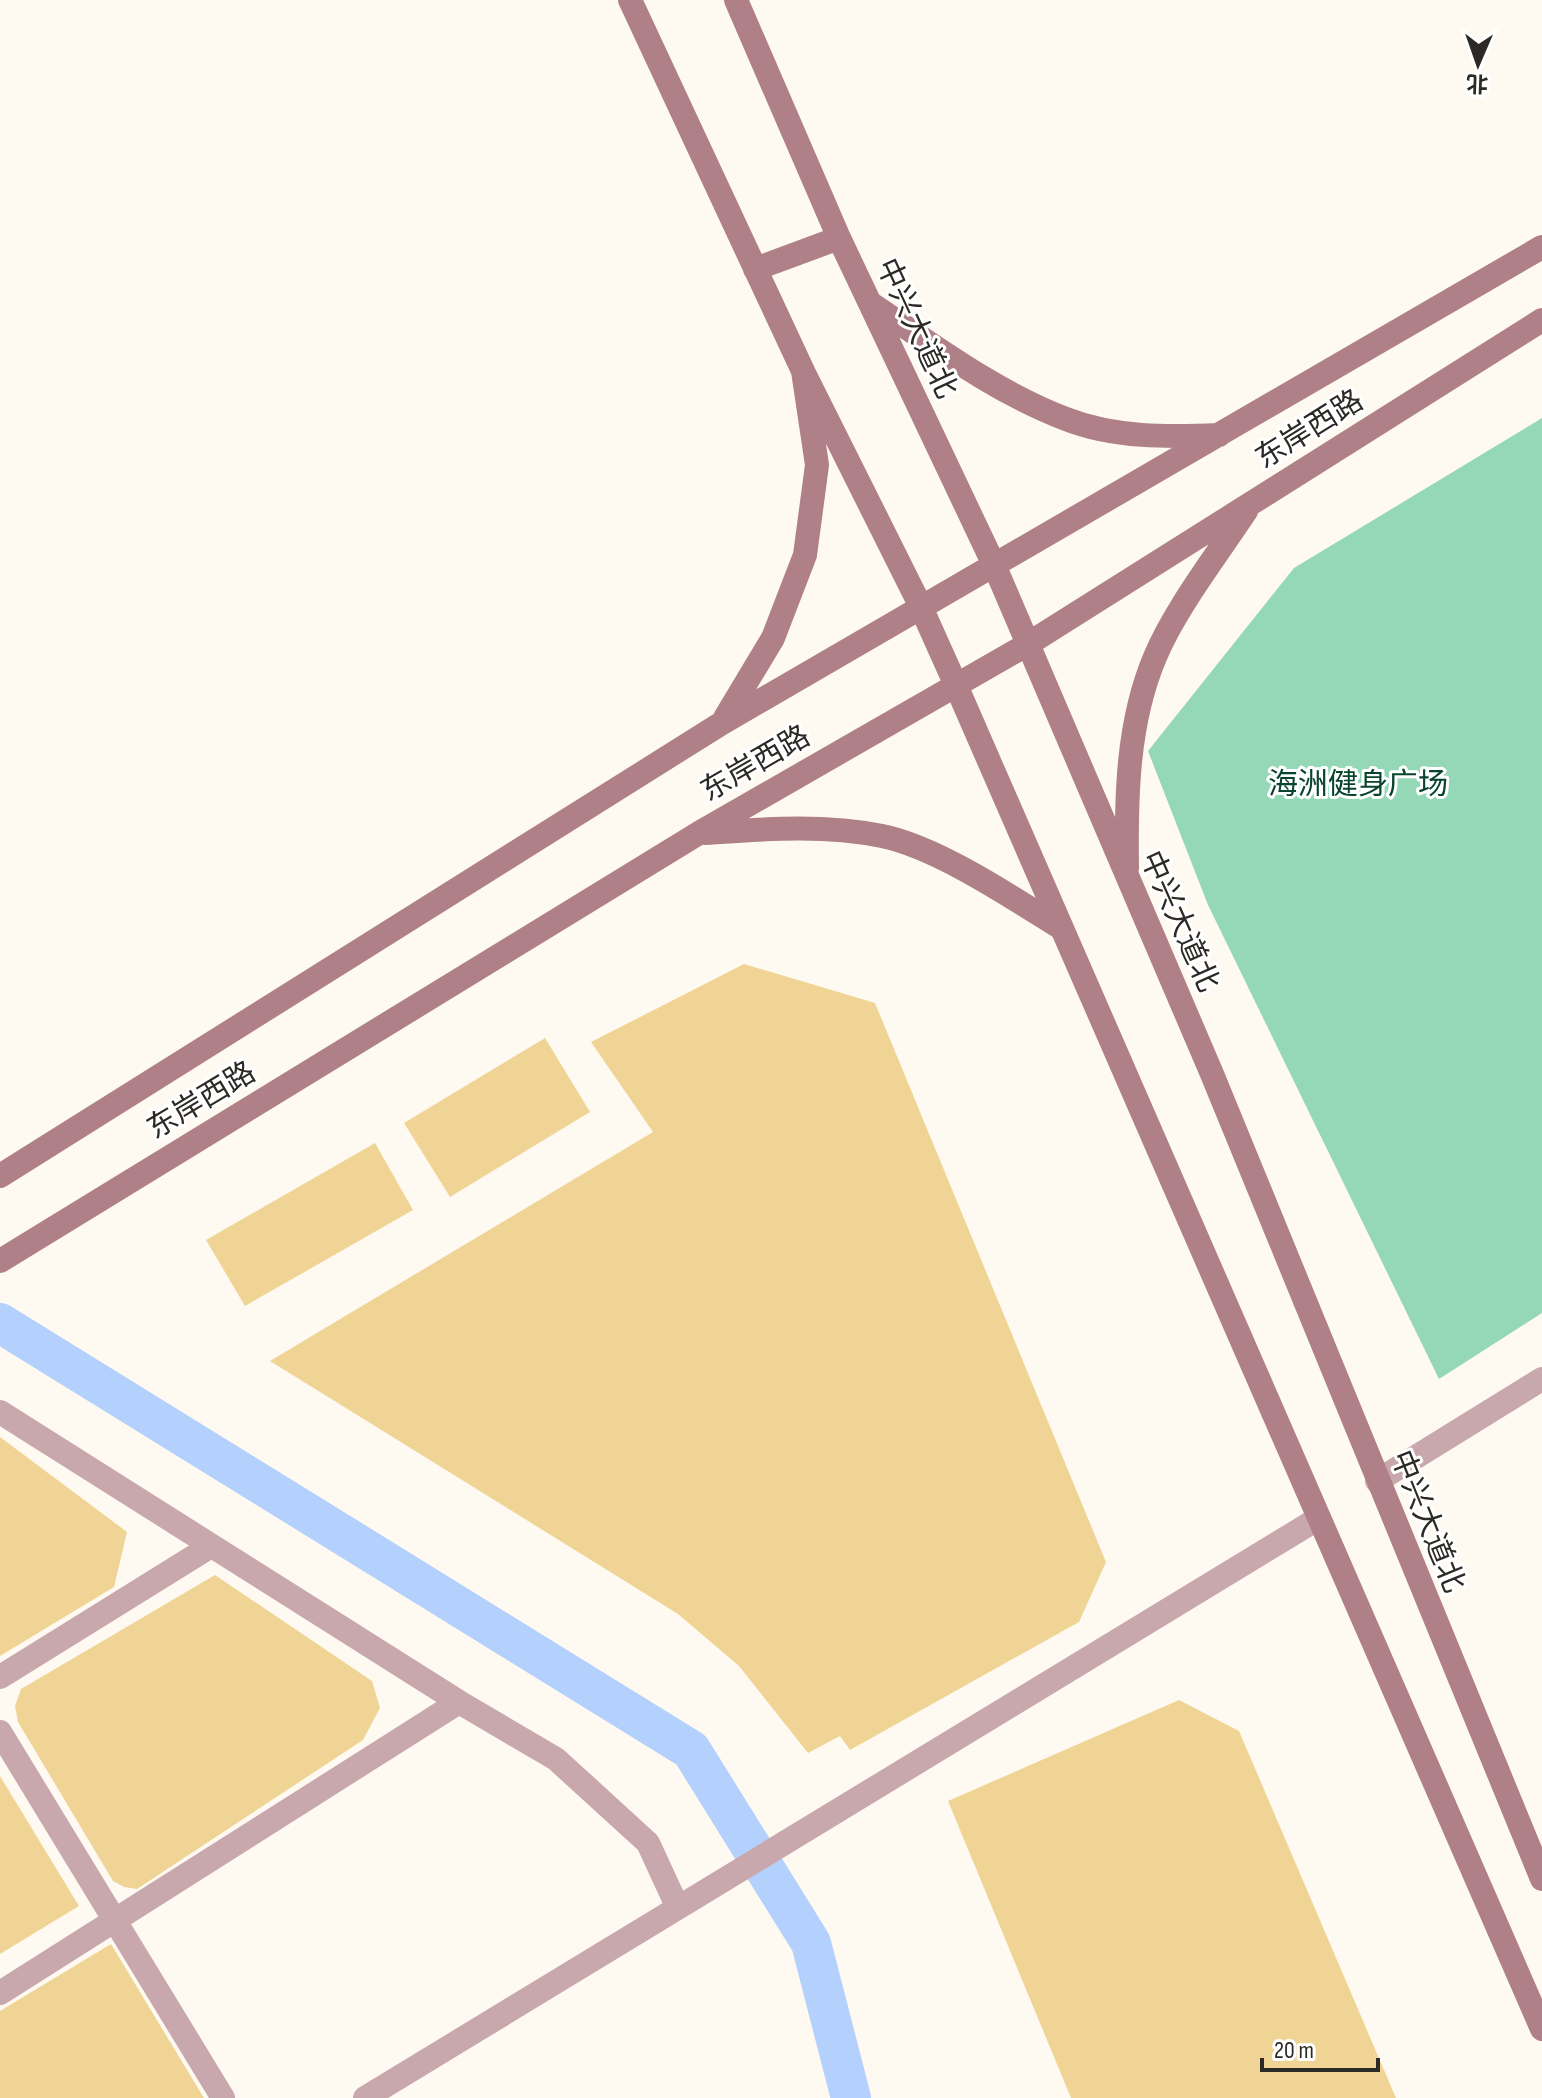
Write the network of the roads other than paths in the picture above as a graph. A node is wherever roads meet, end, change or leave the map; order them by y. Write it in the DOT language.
graph roads {
  1 [pos="630,0"];
  2 [pos="736,0"];
  3 [pos="839,238"];
  4 [pos="1542,247"];
  5 [pos="755,269"];
  6 [pos="869,303"];
  7 [pos="1542,320"];
  8 [pos="803,371"];
  9 [pos="1221,435"];
  10 [pos="1251,503"];
  11 [pos="995,567"];
  12 [pos="920,605"];
  13 [pos="1028,644"];
  14 [pos="955,683"];
  15 [pos="722,723"];
  16 [pos="699,833"];
  17 [pos="1127,879"];
  18 [pos="1061,928"];
  19 [pos="0,1176"];
  20 [pos="0,1261"];
  21 [pos="1542,1379"];
  22 [pos="0,1412"];
  23 [pos="1377,1481"];
  24 [pos="1319,1518"];
  25 [pos="211,1546"];
  26 [pos="0,1677"];
  27 [pos="459,1702"];
  28 [pos="0,1732"];
  29 [pos="1542,1879"];
  30 [pos="677,1906"];
  31 [pos="114,1920"];
  32 [pos="0,1993"];
  33 [pos="1542,2029"];
  34 [pos="223,2098"];
  35 [pos="365,2098"];
  1 -- 5 [label="street"];
  2 -- 3 [label="street, 中兴大道北"];
  3 -- 5 [label="street"];
  3 -- 6 [label="street, 中兴大道北"];
  4 -- 9 [label="street, 东岸西路"];
  5 -- 8 [label="street"];
  6 -- 9 [label="street"];
  6 -- 11 [label="street, 中兴大道北"];
  7 -- 10 [label="street, 东岸西路"];
  8 -- 12 [label="street"];
  8 -- 15 [label="street"];
  9 -- 11 [label="street, 东岸西路"];
  10 -- 13 [label="street, 东岸西路"];
  10 -- 17 [label="street"];
  11 -- 12 [label="street, 东岸西路"];
  11 -- 13 [label="street, 中兴大道北"];
  12 -- 14 [label="street"];
  12 -- 15 [label="street, 东岸西路"];
  13 -- 14 [label="street, 东岸西路"];
  13 -- 17 [label="street, 中兴大道北"];
  14 -- 16 [label="street, 东岸西路"];
  14 -- 18 [label="street"];
  15 -- 19 [label="street, 东岸西路"];
  16 -- 18 [label="street"];
  16 -- 20 [label="street, 东岸西路"];
  17 -- 23 [label="street, 中兴大道北"];
  18 -- 24 [label="street"];
  21 -- 23 [label="street"];
  22 -- 25 [label="street"];
  23 -- 29 [label="street, 中兴大道北"];
  24 -- 30 [label="street"];
  24 -- 33 [label="street"];
  25 -- 26 [label="street"];
  25 -- 27 [label="street"];
  27 -- 30 [label="street"];
  27 -- 31 [label="street"];
  28 -- 31 [label="street"];
  30 -- 35 [label="street"];
  31 -- 32 [label="street"];
  31 -- 34 [label="street"];
}
